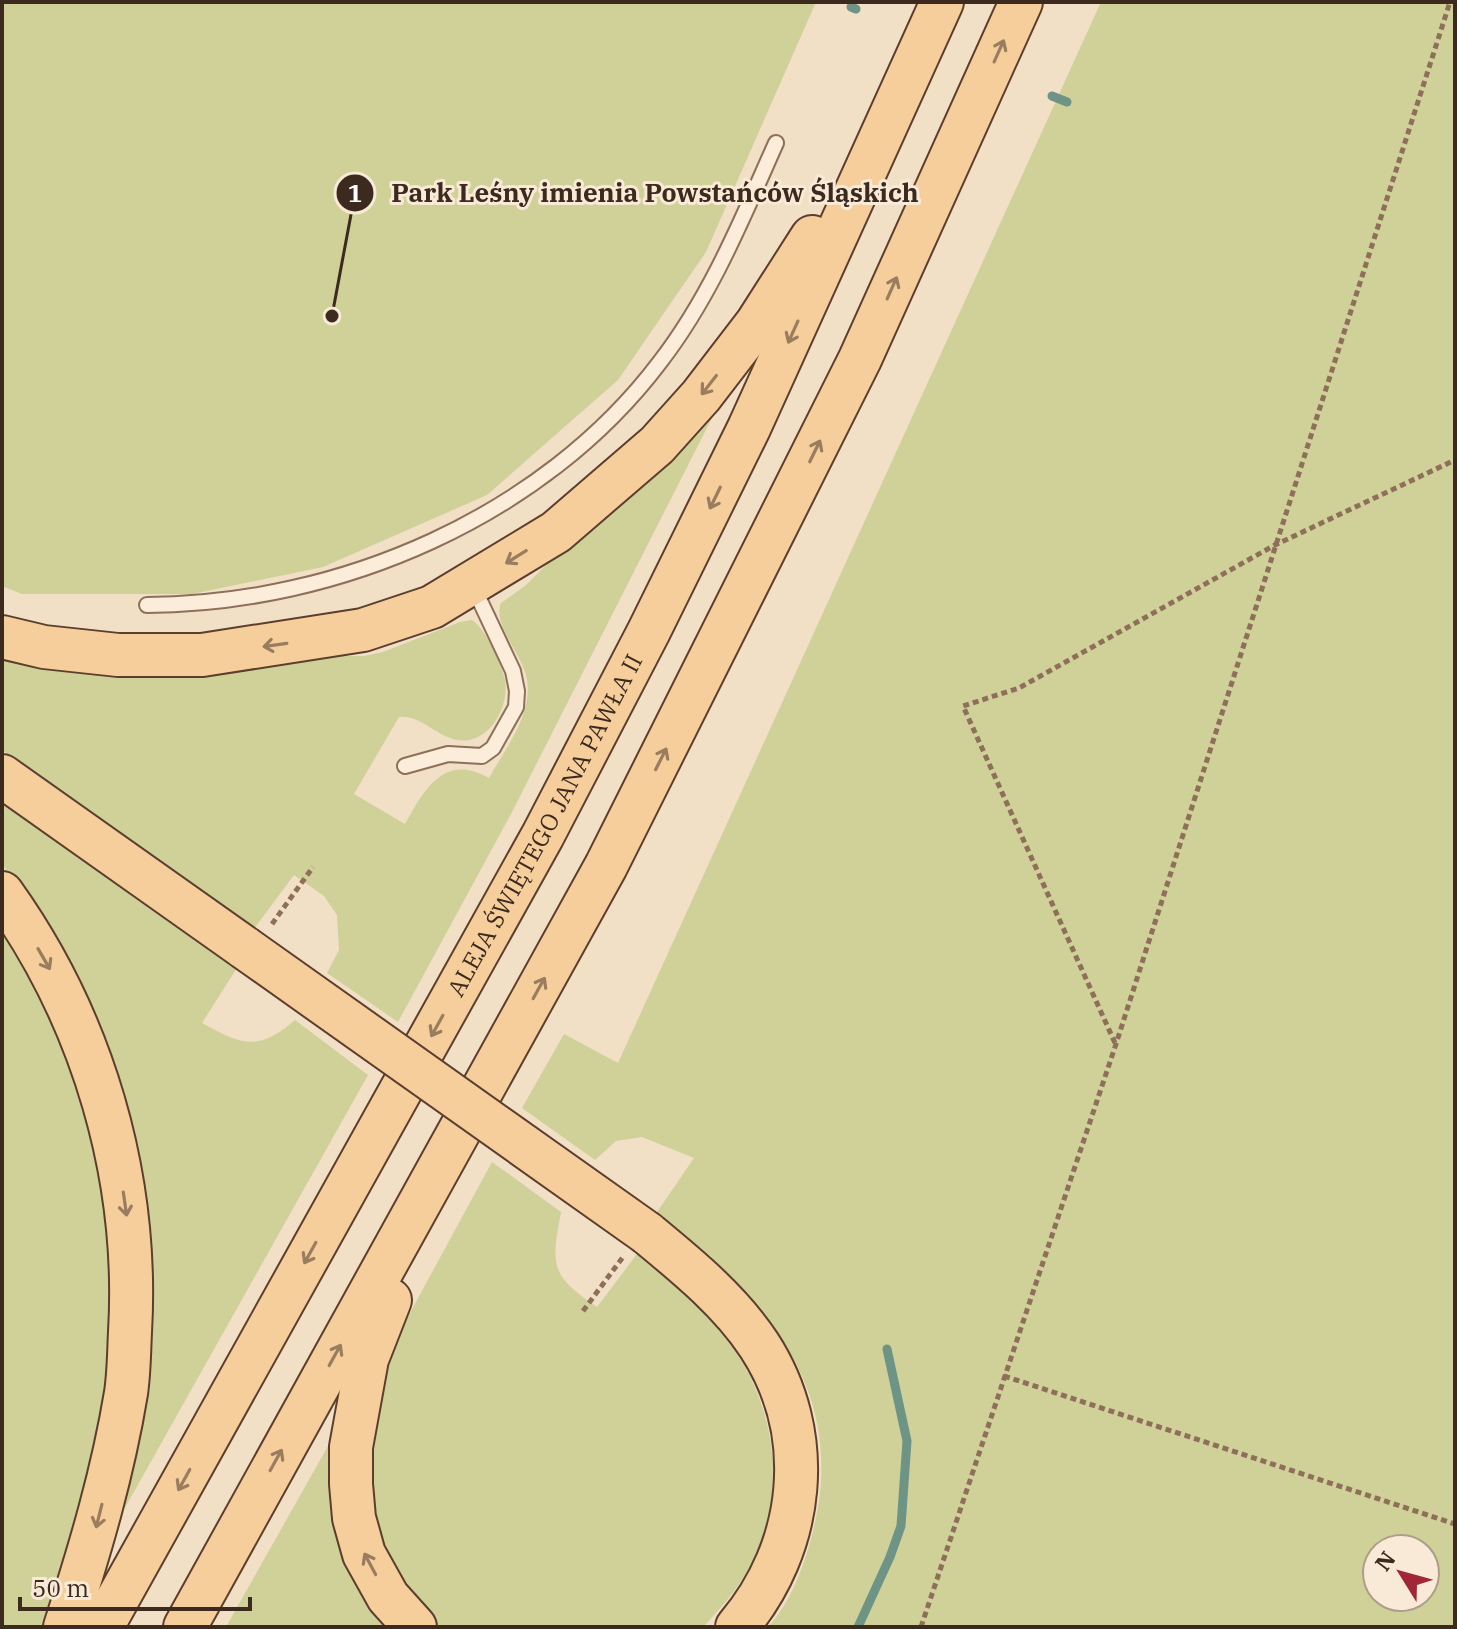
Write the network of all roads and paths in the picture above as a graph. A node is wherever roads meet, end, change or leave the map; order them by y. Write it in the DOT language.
graph roads {
  1 [pos="942,2"];
  2 [pos="1021,2"];
  3 [pos="1450,2"];
  4 [pos="894,108"];
  5 [pos="776,143"];
  6 [pos="1455,460"];
  7 [pos="1275,545"];
  8 [pos="472,584"];
  9 [pos="147,605"];
  10 [pos="2,637"];
  11 [pos="405,766"];
  12 [pos="2,776"];
  13 [pos="313,867"];
  14 [pos="2,893"];
  15 [pos="258,937"];
  16 [pos="1116,1044"];
  17 [pos="446,1154"];
  18 [pos="638,1241"];
  19 [pos="583,1311"];
  20 [pos="1004,1376"];
  21 [pos="1455,1524"];
  22 [pos="65,1627"];
  23 [pos="102,1627"];
  24 [pos="185,1627"];
  25 [pos="415,1627"];
  26 [pos="737,1627"];
  27 [pos="921,1627"];
  1 -- 4 [label="main road, ALEJA ŚWIĘTEGO JANA PAWŁA II"];
  17 -- 2 [label="main road, one-way"];
  3 -- 7 [label="path"];
  4 -- 8 [label="main road, one-way"];
  4 -- 23 [label="main road, ALEJA ŚWIĘTEGO JANA PAWŁA II, one-way"];
  5 -- 9 [label="lane"];
  6 -- 7 [label="path"];
  7 -- 16 [label="path"];
  7 -- 16 [label="path"];
  8 -- 10 [label="main road, one-way"];
  8 -- 11 [label="lane"];
  12 -- 15 [label="main road"];
  13 -- 15 [label="path"];
  14 -- 22 [label="main road, one-way"];
  15 -- 18 [label="main road, bridge"];
  16 -- 20 [label="path"];
  24 -- 17 [label="main road, one-way"];
  25 -- 17 [label="main road, one-way"];
  18 -- 19 [label="path"];
  18 -- 26 [label="main road"];
  20 -- 21 [label="path"];
  20 -- 27 [label="path"];
}
